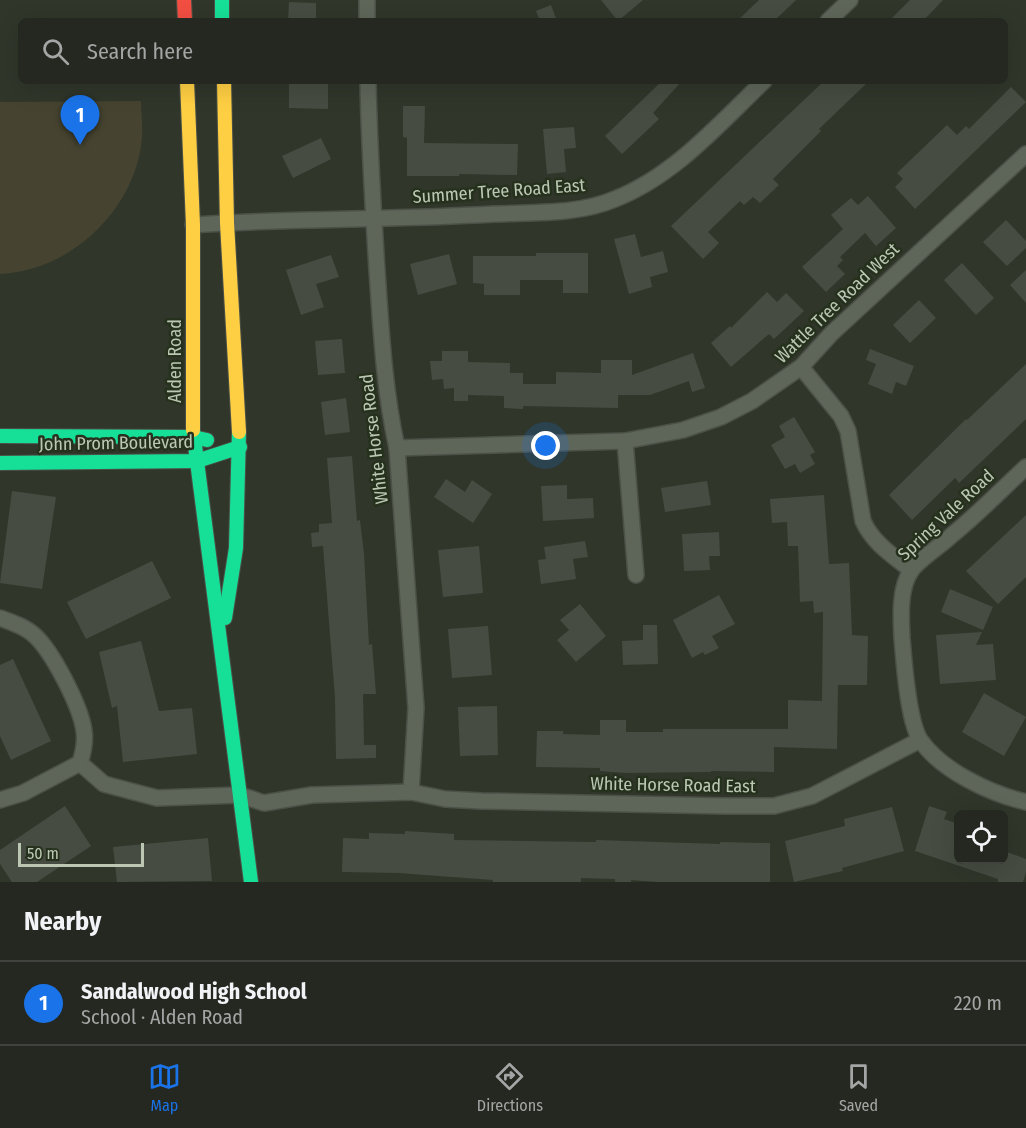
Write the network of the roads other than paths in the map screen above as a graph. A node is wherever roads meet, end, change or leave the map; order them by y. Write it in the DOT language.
graph roads {
  1 [pos="184,0"];
  2 [pos="222,0"];
  3 [pos="367,0"];
  4 [pos="850,0"];
  5 [pos="185,18"];
  6 [pos="222,18"];
  7 [pos="367,18"];
  8 [pos="831,18"];
  9 [pos="187,84"];
  10 [pos="224,84"];
  11 [pos="368,84"];
  12 [pos="761,84"];
  13 [pos="1026,154"];
  14 [pos="374,219"];
  15 [pos="227,223"];
  16 [pos="194,225"];
  17 [pos="801,367"];
  18 [pos="0,436"];
  19 [pos="194,437"];
  20 [pos="625,441"];
  21 [pos="240,447"];
  22 [pos="397,448"];
  23 [pos="197,461"];
  24 [pos="0,463"];
  25 [pos="1026,467"];
  26 [pos="911,570"];
  27 [pos="636,574"];
  28 [pos="0,618"];
  29 [pos="221,640"];
  30 [pos="920,740"];
  31 [pos="80,763"];
  32 [pos="411,792"];
  33 [pos="240,795"];
  34 [pos="0,800"];
  35 [pos="1026,802"];
  36 [pos="250,882"];
  1 -- 5 [label="street"];
  2 -- 6 [label="street"];
  3 -- 7 [label="street"];
  4 -- 8 [label="street"];
  9 -- 16 [label="street, Alden Road"];
  10 -- 15 [label="street, Alden Road"];
  11 -- 14 [label="street, White Horse Road"];
  12 -- 14 [label="street, Summer Tree Road East"];
  13 -- 17 [label="street, Wattle Tree Road West"];
  14 -- 15 [label="street, Summer Tree Road East"];
  14 -- 22 [label="street, White Horse Road"];
  15 -- 16 [label="street, Summer Tree Road East"];
  15 -- 21 [label="street, Alden Road"];
  16 -- 19 [label="street, Alden Road"];
  17 -- 20 [label="street, Wattle Tree Road West"];
  17 -- 26 [label="street"];
  18 -- 19 [label="street, John Prom Boulevard"];
  19 -- 21 [label="street, John Prom Boulevard"];
  19 -- 23 [label="street, Alden Road"];
  20 -- 22 [label="street, Wattle Tree Road West"];
  20 -- 27 [label="street"];
  21 -- 23 [label="street, John Prom Boulevard"];
  21 -- 29 [label="street, Alden Road"];
  22 -- 32 [label="street, White Horse Road"];
  23 -- 24 [label="street, John Prom Boulevard"];
  23 -- 29 [label="street, Alden Road"];
  25 -- 26 [label="street, Spring Vale Road"];
  26 -- 30 [label="street, Spring Vale Road"];
  28 -- 31 [label="street"];
  29 -- 33 [label="street, Alden Road"];
  30 -- 32 [label="street, White Horse Road East"];
  30 -- 35 [label="street"];
  31 -- 33 [label="street, White Horse Road East"];
  31 -- 34 [label="street"];
  32 -- 33 [label="street, White Horse Road East"];
  33 -- 36 [label="street, Alden Road"];
}
